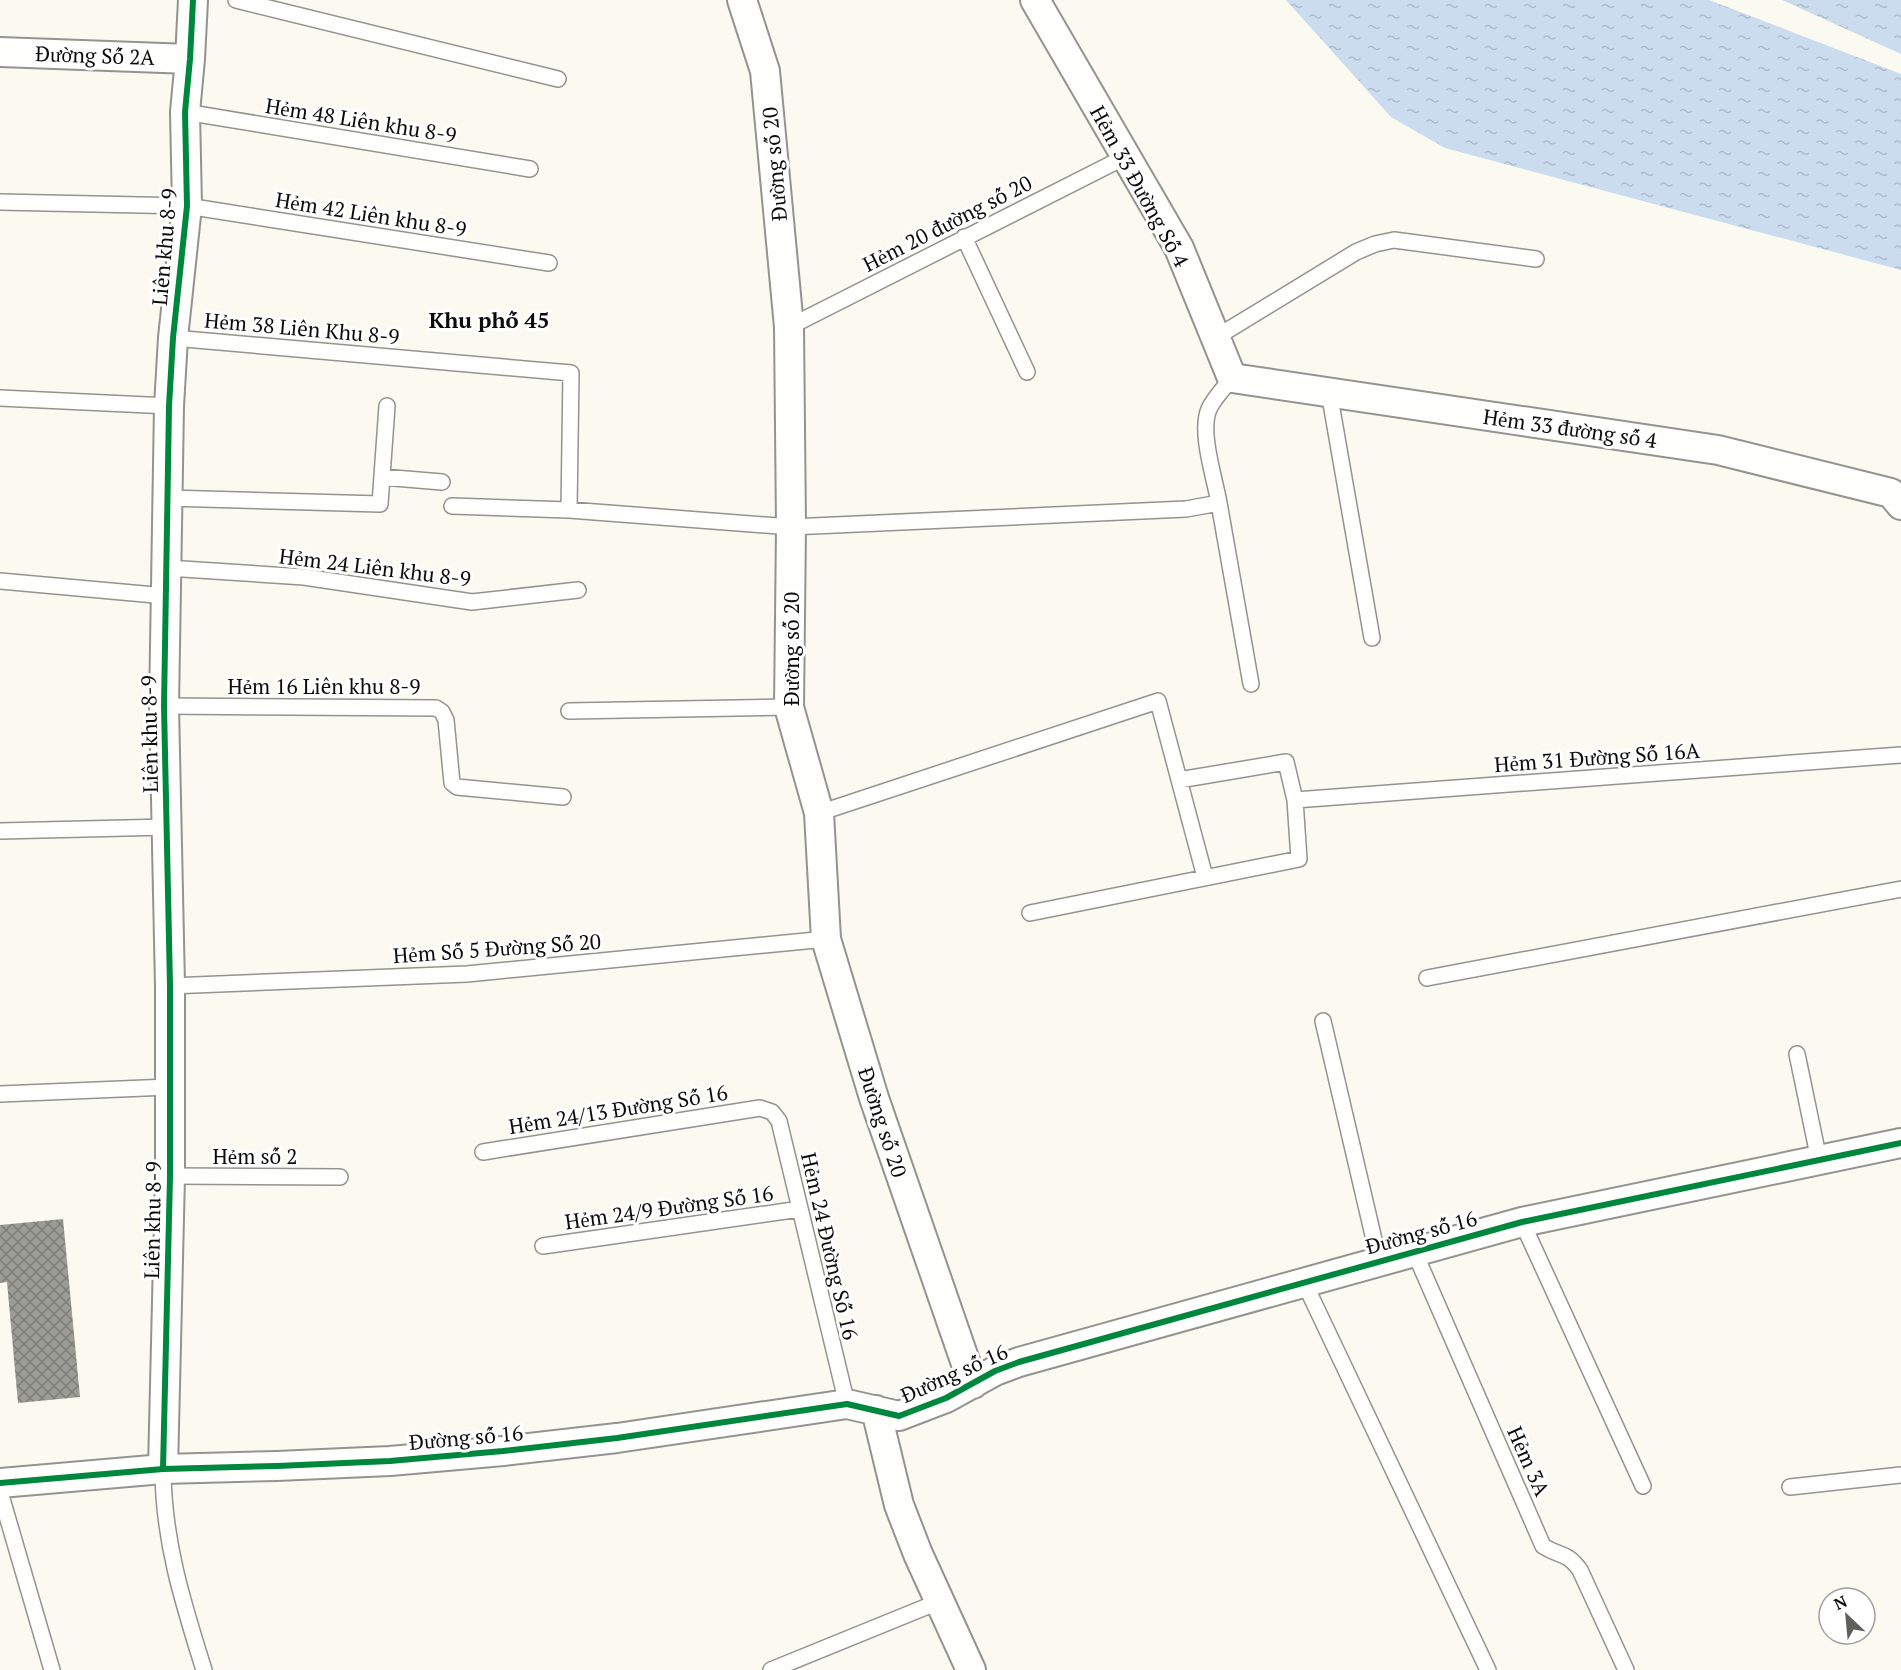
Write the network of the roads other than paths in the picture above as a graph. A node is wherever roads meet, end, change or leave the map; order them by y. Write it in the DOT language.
graph roads {
  1 [pos="193,0"];
  2 [pos="236,0"];
  3 [pos="742,0"];
  4 [pos="1035,0"];
  5 [pos="0,51"];
  6 [pos="190,59"];
  7 [pos="558,79"];
  8 [pos="185,112"];
  9 [pos="1125,157"];
  10 [pos="530,169"];
  11 [pos="0,202"];
  12 [pos="186,206"];
  13 [pos="964,237"];
  14 [pos="1536,259"];
  15 [pos="549,263"];
  16 [pos="789,327"];
  17 [pos="173,338"];
  18 [pos="1215,338"];
  19 [pos="1027,372"];
  20 [pos="1232,378"];
  21 [pos="1329,392"];
  22 [pos="0,398"];
  23 [pos="169,406"];
  24 [pos="387,406"];
  25 [pos="382,477"];
  26 [pos="442,482"];
  27 [pos="168,498"];
  28 [pos="1219,503"];
  29 [pos="1901,505"];
  30 [pos="452,506"];
  31 [pos="569,510"];
  32 [pos="791,527"];
  33 [pos="0,581"];
  34 [pos="166,582"];
  35 [pos="578,590"];
  36 [pos="1372,638"];
  37 [pos="1251,684"];
  38 [pos="164,706"];
  39 [pos="789,707"];
  40 [pos="569,711"];
  41 [pos="1901,755"];
  42 [pos="1179,780"];
  43 [pos="563,797"];
  44 [pos="1295,801"];
  45 [pos="819,813"];
  46 [pos="167,827"];
  47 [pos="0,831"];
  48 [pos="1205,877"];
  49 [pos="1901,889"];
  50 [pos="1030,913"];
  51 [pos="826,939"];
  52 [pos="1427,978"];
  53 [pos="170,986"];
  54 [pos="1323,1021"];
  55 [pos="1797,1053"];
  56 [pos="169,1087"];
  57 [pos="0,1094"];
  58 [pos="760,1108"];
  59 [pos="1901,1143"];
  60 [pos="483,1152"];
  61 [pos="1818,1160"];
  62 [pos="170,1176"];
  63 [pos="340,1177"];
  64 [pos="800,1209"];
  65 [pos="1522,1222"];
  66 [pos="543,1246"];
  67 [pos="1414,1251"];
  68 [pos="1379,1261"];
  69 [pos="1304,1282"];
  70 [pos="973,1384"];
  71 [pos="847,1404"];
  72 [pos="876,1410"];
  73 [pos="163,1469"];
  74 [pos="1901,1475"];
  75 [pos="0,1483"];
  76 [pos="1643,1486"];
  77 [pos="1790,1487"];
  78 [pos="0,1492"];
  79 [pos="938,1602"];
  80 [pos="52,1670"];
  81 [pos="204,1670"];
  82 [pos="771,1670"];
  83 [pos="971,1670"];
  84 [pos="1488,1670"];
  85 [pos="1626,1670"];
  1 -- 6 [label="street, Liên khu 8-9"];
  2 -- 7 [label="lane"];
  3 -- 16 [label="street, Đường số 20"];
  4 -- 9 [label="street, Hẻm 33 Đường Số 4"];
  5 -- 6 [label="street, Đường Số 2A"];
  6 -- 8 [label="street, Liên khu 8-9"];
  8 -- 10 [label="lane, Hẻm 48 Liên khu 8-9"];
  8 -- 12 [label="street, Liên khu 8-9"];
  9 -- 13 [label="lane, Hẻm 20 đường số 20"];
  9 -- 18 [label="street, Hẻm 33 Đường Số 4"];
  11 -- 12 [label="lane, Hẻm 42 Liên khu 8-9"];
  12 -- 15 [label="lane, Hẻm 42 Liên khu 8-9"];
  12 -- 17 [label="street, Liên khu 8-9"];
  13 -- 16 [label="lane, Hẻm 20 đường số 20"];
  13 -- 19 [label="lane"];
  14 -- 18 [label="lane"];
  16 -- 32 [label="street, Đường số 20"];
  17 -- 23 [label="street, Liên khu 8-9"];
  17 -- 31 [label="lane, Hẻm 38 Liên Khu 8-9"];
  18 -- 20 [label="street, Hẻm 33 Đường Số 4"];
  20 -- 21 [label="street, Hẻm 33 đường số 4"];
  20 -- 28 [label="lane"];
  21 -- 29 [label="street, Hẻm 33 đường số 4"];
  21 -- 36 [label="lane"];
  22 -- 23 [label="lane"];
  23 -- 27 [label="street, Liên khu 8-9"];
  24 -- 25 [label="lane"];
  25 -- 26 [label="lane"];
  25 -- 27 [label="lane"];
  27 -- 34 [label="street, Liên khu 8-9"];
  28 -- 32 [label="lane"];
  28 -- 37 [label="lane"];
  30 -- 31 [label="lane"];
  31 -- 32 [label="lane"];
  32 -- 39 [label="street, Đường số 20"];
  33 -- 34 [label="lane, Hẻm 24 Liên khu 8-9"];
  34 -- 35 [label="lane, Hẻm 24 Liên khu 8-9"];
  34 -- 38 [label="street, Liên khu 8-9"];
  38 -- 43 [label="lane, Hẻm 16 Liên khu 8-9"];
  38 -- 46 [label="street, Liên khu 8-9"];
  39 -- 40 [label="lane"];
  39 -- 45 [label="street, Đường số 20"];
  41 -- 44 [label="lane, Hẻm 31 Đường Số 16A"];
  42 -- 44 [label="lane"];
  42 -- 45 [label="lane"];
  42 -- 48 [label="lane"];
  44 -- 48 [label="lane"];
  45 -- 51 [label="street, Đường số 20"];
  46 -- 47 [label="lane"];
  46 -- 53 [label="street, Liên khu 8-9"];
  48 -- 50 [label="lane"];
  49 -- 52 [label="lane"];
  51 -- 53 [label="lane, Hẻm Số 5 Đường Số 20"];
  51 -- 70 [label="street, Đường số 20"];
  53 -- 56 [label="street, Liên khu 8-9"];
  54 -- 68 [label="lane"];
  55 -- 61 [label="lane"];
  56 -- 57 [label="lane"];
  56 -- 62 [label="street, Liên khu 8-9"];
  58 -- 60 [label="lane, Hẻm 24/13 Đường Số 16"];
  58 -- 64 [label="lane, Hẻm 24 Đường Số 16"];
  59 -- 61 [label="street, Đường số 16"];
  61 -- 65 [label="street, Đường số 16"];
  62 -- 63 [label="lane, Hẻm số 2"];
  62 -- 73 [label="street, Liên khu 8-9"];
  64 -- 66 [label="lane, Hẻm 24/9 Đường Số 16"];
  64 -- 71 [label="lane, Hẻm 24 Đường Số 16"];
  65 -- 67 [label="street, Đường số 16"];
  65 -- 76 [label="lane"];
  67 -- 68 [label="street, Đường số 16"];
  67 -- 85 [label="lane, Hẻm 3A"];
  68 -- 69 [label="street, Đường số 16"];
  69 -- 70 [label="street, Đường số 16"];
  69 -- 84 [label="lane"];
  70 -- 72 [label="street, Đường số 16"];
  71 -- 72 [label="street, Đường số 16"];
  71 -- 73 [label="street, Đường số 16"];
  72 -- 79 [label="street"];
  73 -- 75 [label="street, Đường số 16"];
  73 -- 81 [label="lane"];
  74 -- 77 [label="lane"];
  78 -- 80 [label="lane"];
  79 -- 82 [label="lane"];
  79 -- 83 [label="street"];
}
